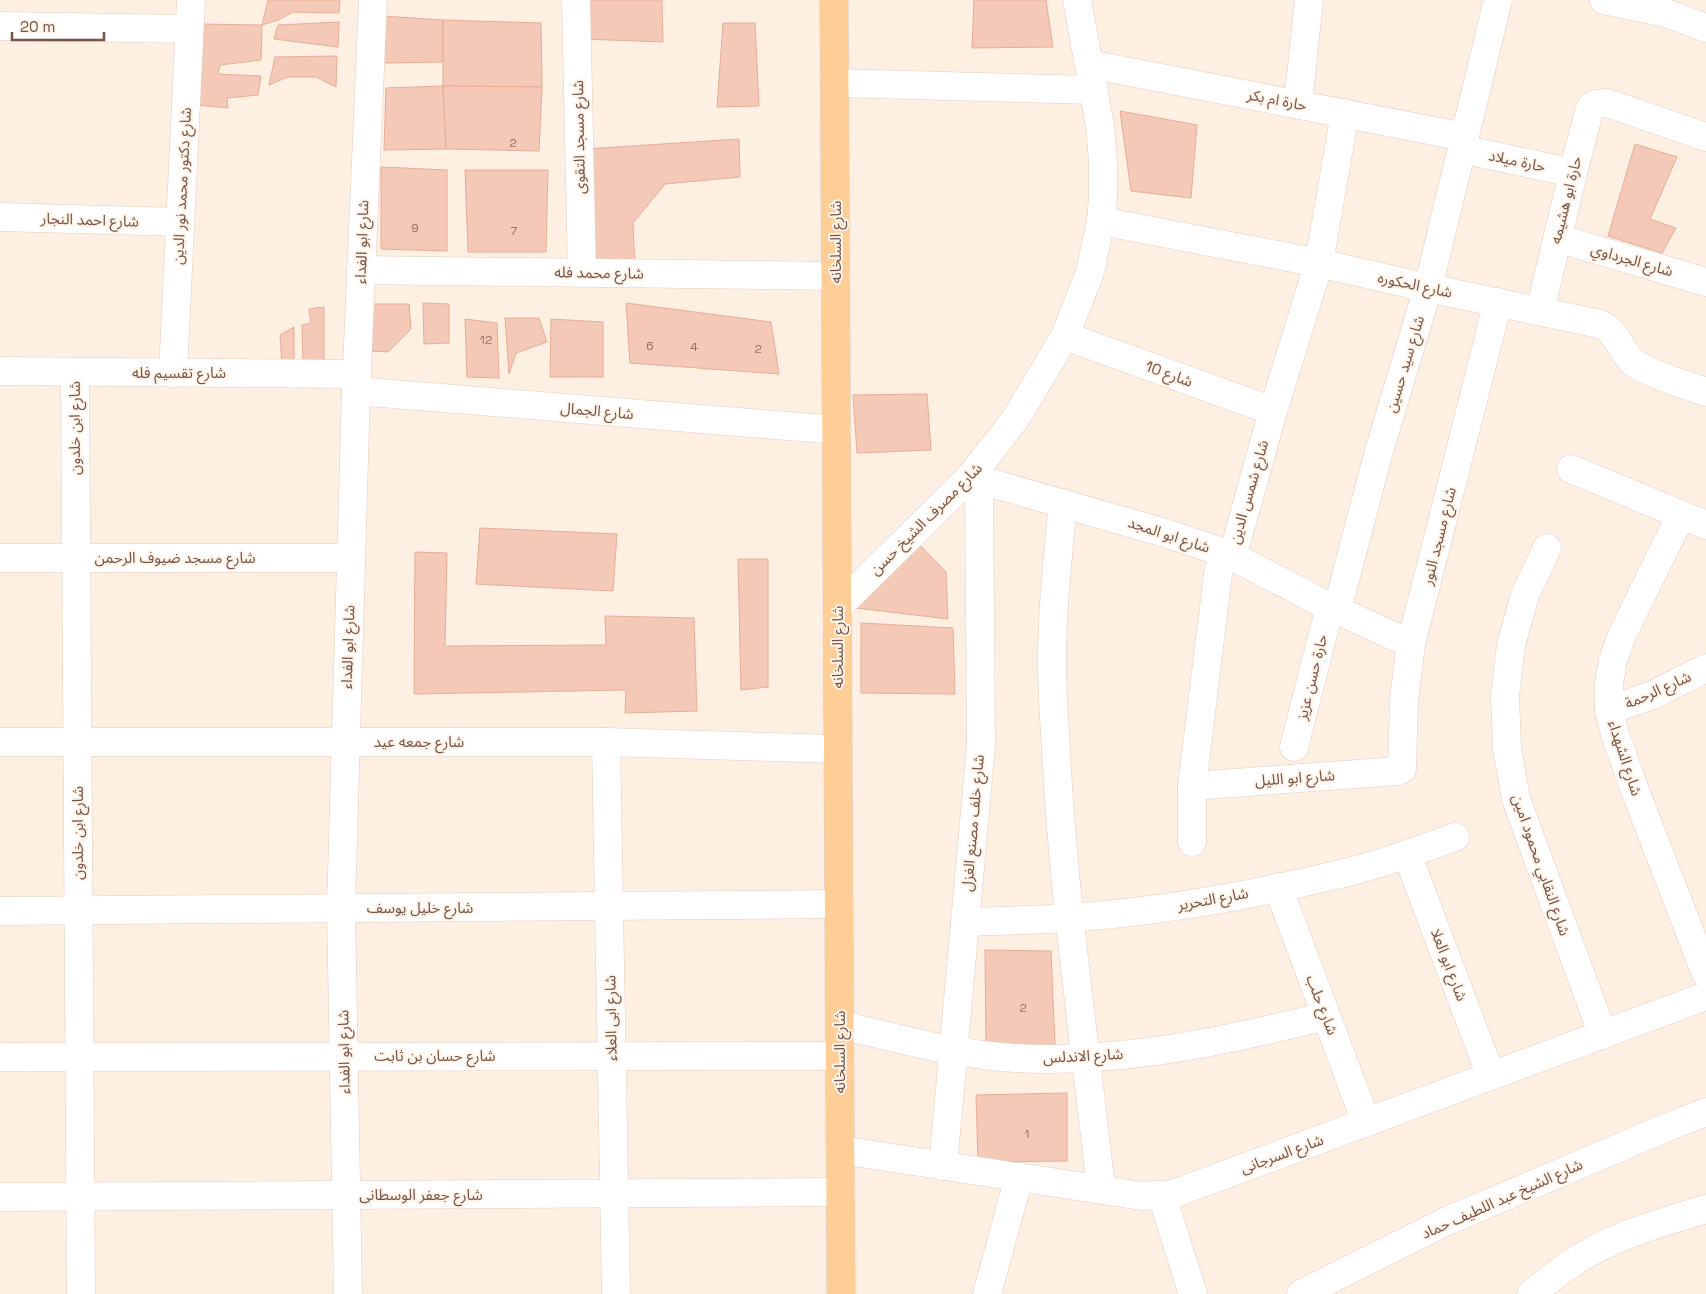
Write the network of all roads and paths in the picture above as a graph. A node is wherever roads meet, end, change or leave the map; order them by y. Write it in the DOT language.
graph roads {
  1 [pos="191,0"];
  2 [pos="373,0"];
  3 [pos="576,0"];
  4 [pos="834,0"];
  5 [pos="1077,0"];
  6 [pos="1309,0"];
  7 [pos="1498,0"];
  8 [pos="1604,0"];
  9 [pos="0,26"];
  10 [pos="1706,28"];
  11 [pos="189,29"];
  12 [pos="1089,64"];
  13 [pos="835,83"];
  14 [pos="1094,90"];
  15 [pos="1298,104"];
  16 [pos="1345,113"];
  17 [pos="1706,137"];
  18 [pos="1463,143"];
  19 [pos="1573,173"];
  20 [pos="0,217"];
  21 [pos="1101,221"];
  22 [pos="180,222"];
  23 [pos="1558,238"];
  24 [pos="1319,263"];
  25 [pos="361,270"];
  26 [pos="582,273"];
  27 [pos="836,276"];
  28 [pos="1706,282"];
  29 [pos="1428,288"];
  30 [pos="1498,302"];
  31 [pos="1540,311"];
  32 [pos="1065,336"];
  33 [pos="0,371"];
  34 [pos="75,372"];
  35 [pos="173,373"];
  36 [pos="357,383"];
  37 [pos="1706,392"];
  38 [pos="1273,411"];
  39 [pos="837,430"];
  40 [pos="1571,469"];
  41 [pos="975,479"];
  42 [pos="1063,503"];
  43 [pos="1681,514"];
  44 [pos="1706,525"];
  45 [pos="1547,548"];
  46 [pos="1228,554"];
  47 [pos="0,558"];
  48 [pos="76,558"];
  49 [pos="351,558"];
  50 [pos="838,607"];
  51 [pos="1333,608"];
  52 [pos="1411,644"];
  53 [pos="1706,668"];
  54 [pos="1609,710"];
  55 [pos="0,742"];
  56 [pos="78,742"];
  57 [pos="345,742"];
  58 [pos="606,742"];
  59 [pos="1294,746"];
  60 [pos="838,749"];
  61 [pos="1398,771"];
  62 [pos="1192,786"];
  63 [pos="1455,837"];
  64 [pos="1192,842"];
  65 [pos="1407,854"];
  66 [pos="1278,887"];
  67 [pos="839,904"];
  68 [pos="609,906"];
  69 [pos="341,908"];
  70 [pos="0,911"];
  71 [pos="78,911"];
  72 [pos="1068,918"];
  73 [pos="964,922"];
  74 [pos="1706,974"];
  75 [pos="1706,996"];
  76 [pos="1326,1016"];
  77 [pos="840,1025"];
  78 [pos="1603,1035"];
  79 [pos="953,1050"];
  80 [pos="79,1056"];
  81 [pos="344,1056"];
  82 [pos="611,1056"];
  83 [pos="840,1056"];
  84 [pos="0,1057"];
  85 [pos="1087,1058"];
  86 [pos="1491,1076"];
  87 [pos="1706,1112"];
  88 [pos="1366,1122"];
  89 [pos="841,1150"];
  90 [pos="943,1166"];
  91 [pos="1019,1177"];
  92 [pos="1101,1188"];
  93 [pos="841,1192"];
  94 [pos="614,1193"];
  95 [pos="346,1195"];
  96 [pos="1162,1196"];
  97 [pos="0,1197"];
  98 [pos="80,1197"];
  99 [pos="1706,1209"];
  100 [pos="1308,1292"];
  101 [pos="81,1294"];
  102 [pos="348,1294"];
  103 [pos="616,1294"];
  104 [pos="841,1294"];
  105 [pos="987,1294"];
  106 [pos="1194,1294"];
  107 [pos="1531,1294"];
  1 -- 11 [label="street, شارع دكتور محمد نور الدين"];
  2 -- 25 [label="street, شارع ابو الفداء"];
  3 -- 26 [label="street, شارع مسجد التقوى"];
  4 -- 13 [label="main road, شارع السلخانه"];
  5 -- 12 [label="street, شارع مصرف الشيخ حسن"];
  6 -- 15 [label="street"];
  7 -- 18 [label="street, شارع سيد حسين"];
  8 -- 10 [label="street"];
  9 -- 11 [label="street"];
  11 -- 22 [label="street, شارع دكتور محمد نور الدين"];
  12 -- 14 [label="street, شارع مصرف الشيخ حسن"];
  12 -- 15 [label="street, حارة ام بكر"];
  13 -- 14 [label="street"];
  13 -- 27 [label="main road, شارع السلخانه"];
  14 -- 21 [label="street, شارع مصرف الشيخ حسن"];
  15 -- 16 [label="street, حارة ام بكر"];
  16 -- 18 [label="street, حارة ام بكر"];
  16 -- 24 [label="street, شارع شمس الدين"];
  17 -- 19 [label="street, حارة ابو هشيمه"];
  18 -- 19 [label="street, حارة ميلاد"];
  18 -- 29 [label="street, شارع سيد حسين"];
  19 -- 23 [label="street, حارة ابو هشيمه"];
  20 -- 22 [label="street, شارع احمد النجار"];
  21 -- 24 [label="street, شارع الحكوره"];
  21 -- 32 [label="street, شارع مصرف الشيخ حسن"];
  22 -- 35 [label="street, شارع دكتور محمد نور الدين"];
  23 -- 28 [label="street, شارع الجرداوي"];
  23 -- 31 [label="street, حارة ابو هشيمه"];
  24 -- 29 [label="street, شارع الحكوره"];
  24 -- 38 [label="street, شارع شمس الدين"];
  25 -- 26 [label="street, شارع محمد فله"];
  25 -- 36 [label="street, شارع ابو الفداء"];
  26 -- 27 [label="street, شارع محمد فله"];
  27 -- 39 [label="main road, شارع السلخانه"];
  29 -- 30 [label="street, شارع الحكوره"];
  29 -- 51 [label="street, شارع سيد حسين"];
  30 -- 31 [label="street, شارع الحكوره"];
  30 -- 52 [label="street, شارع مسجد النور"];
  31 -- 37 [label="street, شارع الحكوره"];
  32 -- 38 [label="street, شارع 10"];
  32 -- 41 [label="street, شارع مصرف الشيخ حسن"];
  33 -- 34 [label="street, شارع تقسيم فله"];
  34 -- 35 [label="street, شارع تقسيم فله"];
  34 -- 48 [label="street, شارع ابن خلدون"];
  35 -- 36 [label="street, شارع تقسيم فله"];
  36 -- 39 [label="street, شارع الجمال"];
  36 -- 49 [label="street, شارع ابو الفداء"];
  38 -- 46 [label="street, شارع شمس الدين"];
  39 -- 50 [label="main road, شارع السلخانه"];
  40 -- 43 [label="street"];
  41 -- 42 [label="street, شارع ابو المجد"];
  41 -- 50 [label="street, شارع مصرف الشيخ حسن"];
  41 -- 73 [label="street, شارع خلف مصنع الغزل"];
  42 -- 46 [label="street, شارع ابو المجد"];
  42 -- 72 [label="street"];
  43 -- 44 [label="street"];
  43 -- 54 [label="street, شارع الشهداء"];
  45 -- 78 [label="street, شارع النقابي محمود امين"];
  46 -- 51 [label="street, شارع ابو المجد"];
  46 -- 62 [label="street, شارع شمس الدين"];
  47 -- 48 [label="street, شارع مسجد ضيوف الرحمن"];
  48 -- 49 [label="street, شارع مسجد ضيوف الرحمن"];
  48 -- 56 [label="street, شارع ابن خلدون"];
  49 -- 57 [label="street, شارع ابو الفداء"];
  50 -- 60 [label="main road, شارع السلخانه"];
  51 -- 52 [label="street, شارع ابو المجد"];
  51 -- 59 [label="street, حارة حسن عزيز"];
  52 -- 61 [label="street, شارع مسجد النور"];
  53 -- 54 [label="street, شارع الرحمة"];
  54 -- 74 [label="street, شارع الشهداء"];
  55 -- 56 [label="street, شارع جمعه عيد"];
  56 -- 57 [label="street, شارع جمعه عيد"];
  56 -- 71 [label="street, شارع ابن خلدون"];
  57 -- 58 [label="street, شارع جمعه عيد"];
  57 -- 69 [label="street, شارع ابو الفداء"];
  58 -- 60 [label="street, شارع جمعه عيد"];
  58 -- 68 [label="street, شارع ابى العلاء"];
  60 -- 67 [label="main road, شارع السلخانه"];
  61 -- 62 [label="street, شارع ابو الليل"];
  62 -- 64 [label="street, شارع شمس الدين"];
  63 -- 65 [label="street, شارع التحرير"];
  65 -- 66 [label="street, شارع التحرير"];
  65 -- 86 [label="street, شارع ابو العلا"];
  66 -- 72 [label="street, شارع التحرير"];
  66 -- 76 [label="street, شارع حلب"];
  67 -- 68 [label="street, شارع خليل يوسف"];
  67 -- 77 [label="main road, شارع السلخانه"];
  68 -- 69 [label="street, شارع خليل يوسف"];
  68 -- 82 [label="street, شارع ابى العلاء"];
  69 -- 71 [label="street, شارع خليل يوسف"];
  69 -- 81 [label="street, شارع ابو الفداء"];
  70 -- 71 [label="street, شارع خليل يوسف"];
  71 -- 80 [label="street, شارع ابن خلدون"];
  72 -- 73 [label="street, شارع التحرير"];
  72 -- 85 [label="street"];
  73 -- 79 [label="street, شارع خلف مصنع الغزل"];
  75 -- 78 [label="street, شارع السرجانى"];
  76 -- 85 [label="street, شارع الاندلس"];
  76 -- 88 [label="street, شارع حلب"];
  77 -- 79 [label="street, شارع الاندلس"];
  77 -- 83 [label="main road, شارع السلخانه"];
  78 -- 86 [label="street, شارع السرجانى"];
  79 -- 85 [label="street, شارع الاندلس"];
  79 -- 90 [label="street, شارع خلف مصنع الغزل"];
  80 -- 81 [label="street, شارع حسان بن ثابت"];
  80 -- 84 [label="street, شارع حسان بن ثابت"];
  80 -- 98 [label="street, شارع ابن خلدون"];
  81 -- 82 [label="street, شارع حسان بن ثابت"];
  81 -- 95 [label="street, شارع ابو الفداء"];
  82 -- 83 [label="street, شارع حسان بن ثابت"];
  82 -- 94 [label="street, شارع ابى العلاء"];
  83 -- 89 [label="main road, شارع السلخانه"];
  85 -- 92 [label="street"];
  86 -- 88 [label="street, شارع السرجانى"];
  87 -- 100 [label="street, شارع الشيخ عبد اللطيف حماد"];
  88 -- 96 [label="street, شارع السرجانى"];
  89 -- 90 [label="street, شارع السرجانى"];
  89 -- 93 [label="main road, شارع السلخانه"];
  90 -- 91 [label="street, شارع السرجانى"];
  91 -- 92 [label="street, شارع السرجانى"];
  91 -- 105 [label="street"];
  92 -- 96 [label="street, شارع السرجانى"];
  93 -- 94 [label="street, شارع جعفر الوسطانى"];
  93 -- 104 [label="main road, شارع السلخانه"];
  94 -- 95 [label="street, شارع جعفر الوسطانى"];
  94 -- 103 [label="street, شارع ابى العلاء"];
  95 -- 98 [label="street, شارع جعفر الوسطانى"];
  95 -- 102 [label="street, شارع ابو الفداء"];
  96 -- 106 [label="street"];
  97 -- 98 [label="street, شارع جعفر الوسطانى"];
  98 -- 101 [label="street, شارع ابن خلدون"];
  99 -- 107 [label="street"];
}
